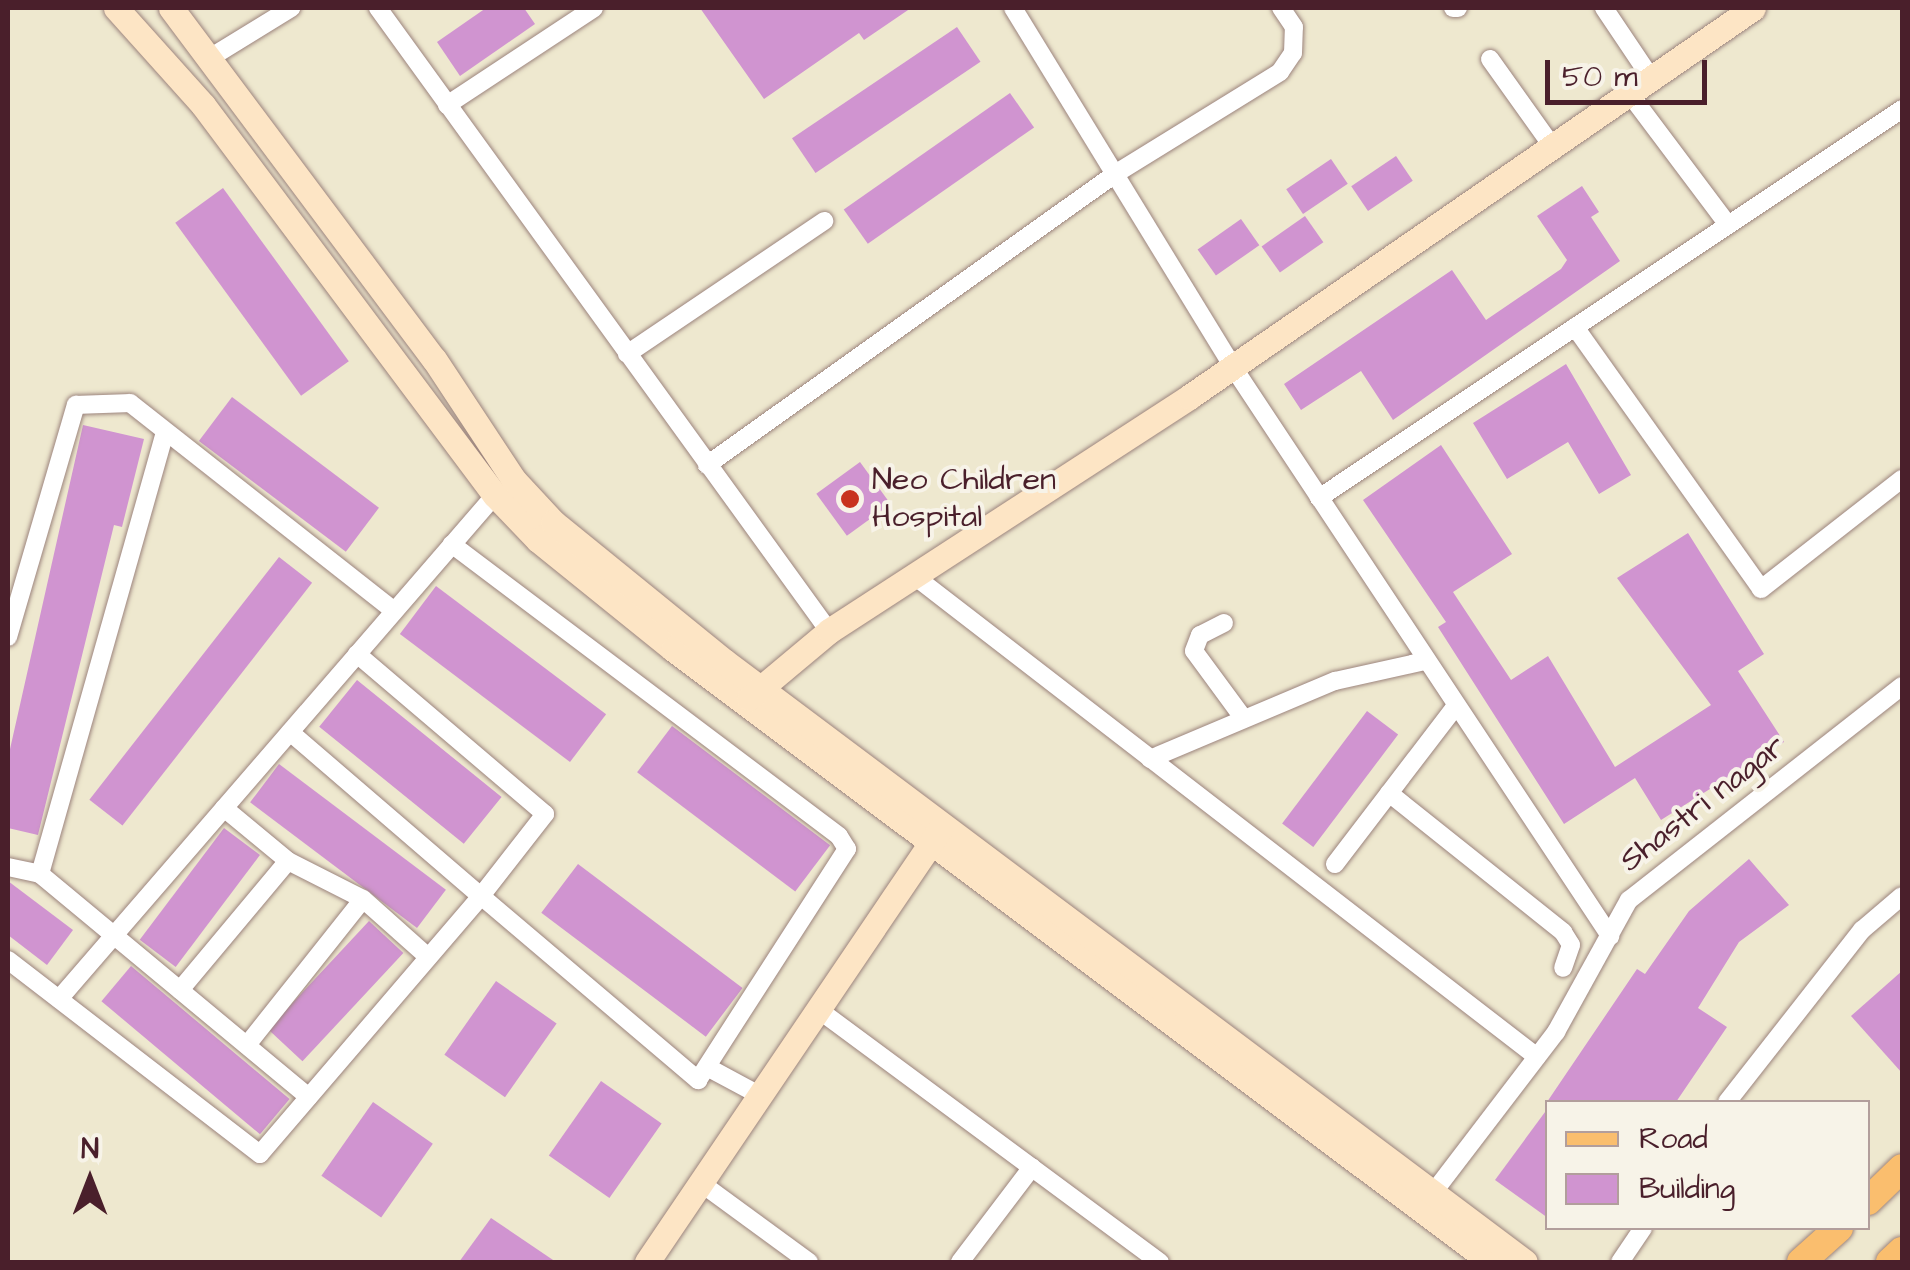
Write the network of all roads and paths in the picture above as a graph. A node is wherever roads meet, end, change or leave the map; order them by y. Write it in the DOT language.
graph roads {
  1 [pos="116,8"];
  2 [pos="171,8"];
  3 [pos="291,8"];
  4 [pos="378,8"];
  5 [pos="594,8"];
  6 [pos="1013,8"];
  7 [pos="1281,8"];
  8 [pos="1604,8"];
  9 [pos="1753,8"];
  10 [pos="213,56"];
  11 [pos="1490,59"];
  12 [pos="1651,78"];
  13 [pos="1629,94"];
  14 [pos="447,106"];
  15 [pos="1902,109"];
  16 [pos="1552,146"];
  17 [pos="1114,174"];
  18 [pos="824,221"];
  19 [pos="1728,226"];
  20 [pos="1575,327"];
  21 [pos="626,354"];
  22 [pos="1233,367"];
  23 [pos="164,435"];
  24 [pos="707,465"];
  25 [pos="1899,489"];
  26 [pos="495,495"];
  27 [pos="1318,498"];
  28 [pos="452,544"];
  29 [pos="913,575"];
  30 [pos="394,611"];
  31 [pos="1224,623"];
  32 [pos="829,631"];
  33 [pos="8,638"];
  34 [pos="357,654"];
  35 [pos="1424,661"];
  36 [pos="1902,686"];
  37 [pos="752,694"];
  38 [pos="1455,707"];
  39 [pos="1244,720"];
  40 [pos="290,732"];
  41 [pos="1150,758"];
  42 [pos="1389,794"];
  43 [pos="224,808"];
  44 [pos="938,834"];
  45 [pos="288,861"];
  46 [pos="1335,864"];
  47 [pos="8,867"];
  48 [pos="40,874"];
  49 [pos="481,896"];
  50 [pos="1902,896"];
  51 [pos="363,898"];
  52 [pos="114,935"];
  53 [pos="1610,936"];
  54 [pos="428,957"];
  55 [pos="8,960"];
  56 [pos="1563,968"];
  57 [pos="180,990"];
  58 [pos="59,999"];
  59 [pos="819,1010"];
  60 [pos="247,1046"];
  61 [pos="1537,1058"];
  62 [pos="707,1067"];
  63 [pos="309,1096"];
  64 [pos="760,1096"];
  65 [pos="1729,1100"];
  66 [pos="1032,1167"];
  67 [pos="1902,1168"];
  68 [pos="701,1182"];
  69 [pos="1433,1194"];
  70 [pos="1870,1199"];
  71 [pos="1642,1230"];
  72 [pos="1837,1230"];
  73 [pos="1902,1251"];
  74 [pos="646,1262"];
  75 [pos="809,1262"];
  76 [pos="960,1262"];
  77 [pos="1160,1262"];
  78 [pos="1491,1262"];
  79 [pos="1525,1262"];
  80 [pos="1620,1262"];
  81 [pos="1802,1262"];
  82 [pos="1890,1262"];
  1 -- 26 [label="main road"];
  2 -- 10 [label="main road"];
  3 -- 10 [label="street"];
  4 -- 14 [label="street"];
  5 -- 14 [label="street"];
  6 -- 17 [label="street"];
  7 -- 17 [label="street"];
  8 -- 12 [label="street"];
  9 -- 12 [label="main road"];
  10 -- 37 [label="main road"];
  11 -- 16 [label="street"];
  12 -- 13 [label="main road"];
  13 -- 16 [label="main road"];
  13 -- 19 [label="street"];
  14 -- 21 [label="street"];
  15 -- 19 [label="street"];
  16 -- 22 [label="main road"];
  17 -- 22 [label="street"];
  17 -- 24 [label="street"];
  18 -- 21 [label="street"];
  19 -- 20 [label="street"];
  20 -- 25 [label="street"];
  20 -- 27 [label="street"];
  21 -- 24 [label="street"];
  22 -- 27 [label="street"];
  22 -- 29 [label="main road"];
  23 -- 30 [label="street"];
  23 -- 33 [label="street"];
  23 -- 48 [label="street"];
  24 -- 32 [label="street"];
  26 -- 28 [label="street"];
  26 -- 37 [label="main road"];
  27 -- 35 [label="street"];
  28 -- 30 [label="street"];
  28 -- 62 [label="street"];
  29 -- 32 [label="main road"];
  29 -- 41 [label="street"];
  30 -- 34 [label="street"];
  31 -- 39 [label="street"];
  32 -- 37 [label="main road"];
  34 -- 40 [label="street"];
  34 -- 49 [label="street"];
  35 -- 38 [label="street"];
  35 -- 39 [label="street"];
  36 -- 53 [label="street, Shastri nagar"];
  37 -- 44 [label="main road"];
  38 -- 42 [label="street"];
  38 -- 53 [label="street"];
  39 -- 41 [label="street"];
  40 -- 43 [label="street"];
  40 -- 49 [label="street"];
  41 -- 61 [label="street"];
  42 -- 46 [label="street"];
  42 -- 56 [label="street"];
  43 -- 45 [label="street"];
  43 -- 52 [label="street"];
  44 -- 59 [label="main road"];
  44 -- 69 [label="main road"];
  44 -- 78 [label="main road"];
  45 -- 51 [label="street"];
  45 -- 57 [label="street"];
  47 -- 48 [label="street"];
  48 -- 52 [label="street"];
  49 -- 54 [label="street"];
  49 -- 62 [label="street"];
  50 -- 65 [label="street"];
  51 -- 54 [label="street"];
  51 -- 60 [label="street"];
  52 -- 57 [label="street"];
  52 -- 58 [label="street"];
  53 -- 61 [label="street, Shastri nagar"];
  54 -- 63 [label="street"];
  55 -- 58 [label="street"];
  57 -- 60 [label="street"];
  58 -- 63 [label="street"];
  59 -- 64 [label="main road"];
  59 -- 66 [label="street"];
  60 -- 63 [label="street"];
  61 -- 69 [label="street, Shastri nagar"];
  62 -- 64 [label="street"];
  64 -- 68 [label="main road"];
  66 -- 76 [label="street"];
  66 -- 77 [label="street"];
  67 -- 70 [label="main road"];
  68 -- 74 [label="main road"];
  68 -- 75 [label="street"];
  69 -- 79 [label="main road"];
  71 -- 80 [label="street"];
  72 -- 81 [label="main road"];
  73 -- 82 [label="main road"];
}
